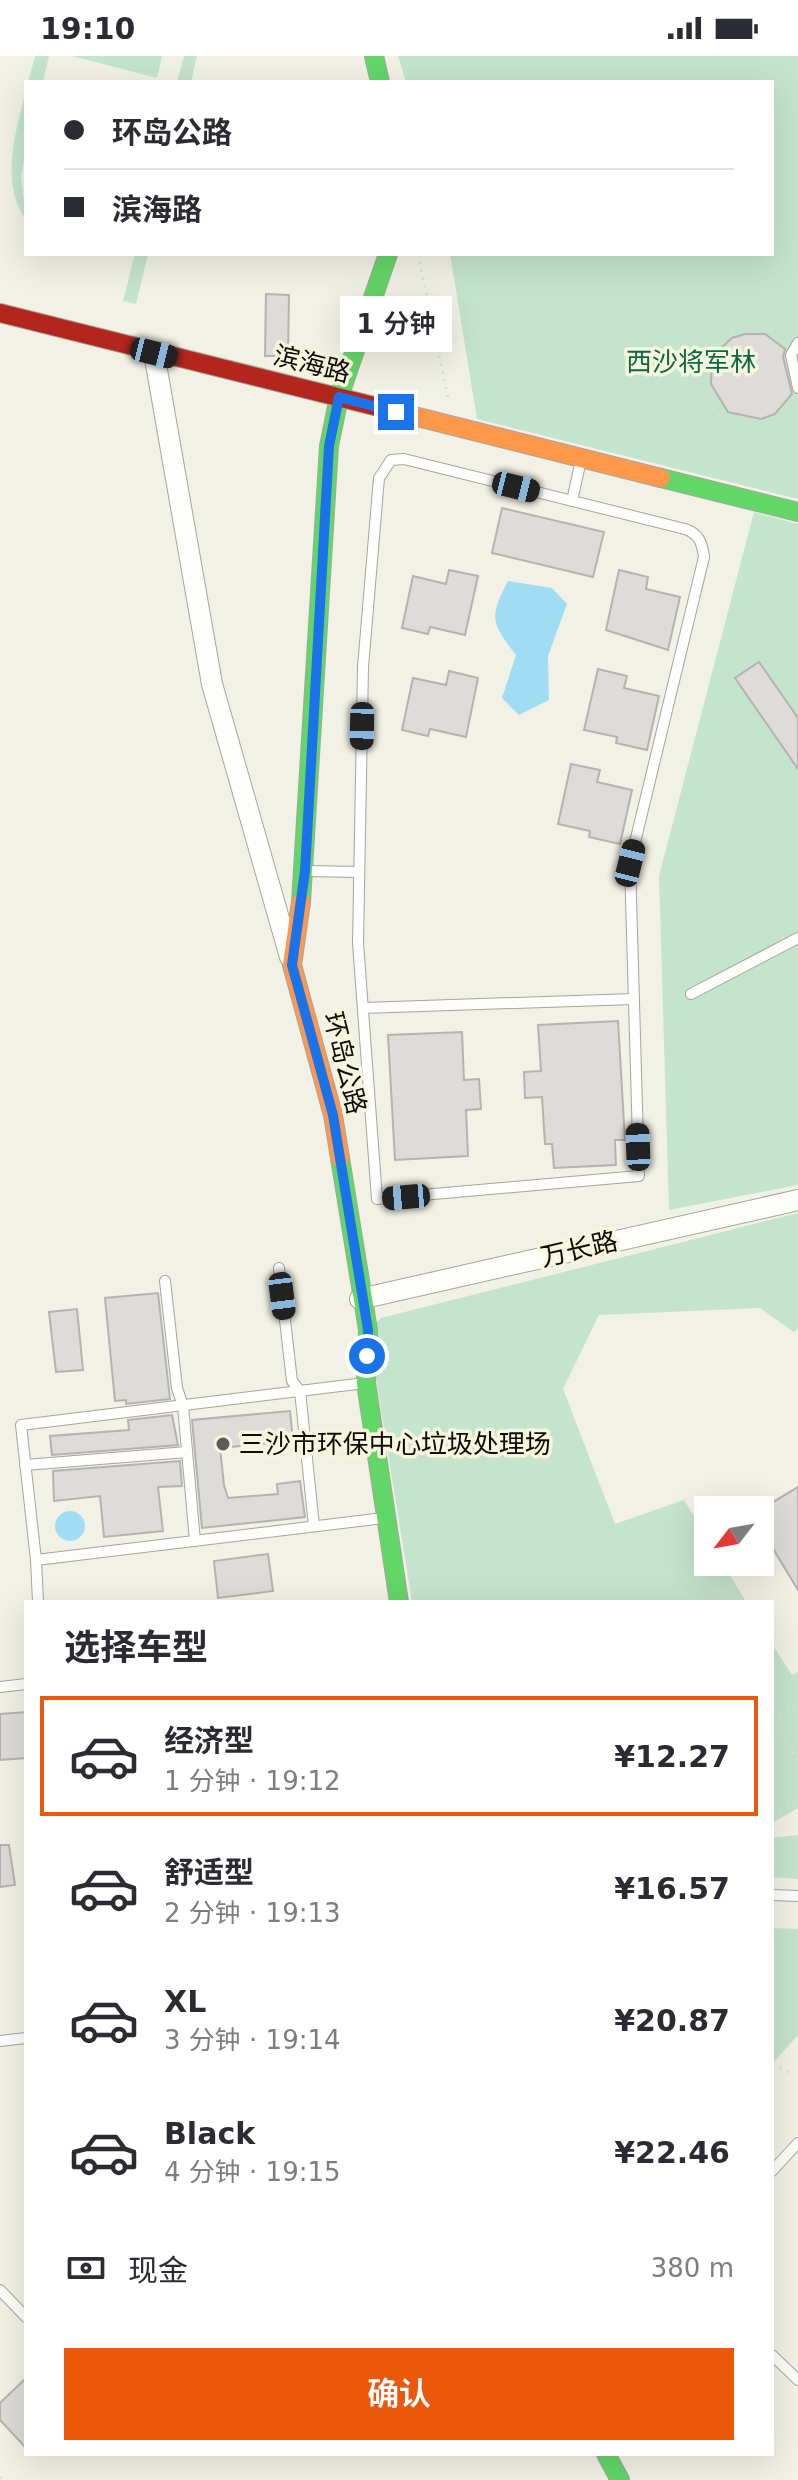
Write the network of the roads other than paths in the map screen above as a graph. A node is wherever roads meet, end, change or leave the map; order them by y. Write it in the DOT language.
graph roads {
  1 [pos="374,56"];
  2 [pos="380,80"];
  3 [pos="387,256"];
  4 [pos="0,313"];
  5 [pos="798,343"];
  6 [pos="154,353"];
  7 [pos="798,388"];
  8 [pos="339,397"];
  9 [pos="582,458"];
  10 [pos="572,501"];
  11 [pos="798,512"];
  12 [pos="305,871"];
  13 [pos="359,872"];
  14 [pos="798,938"];
  15 [pos="292,965"];
  16 [pos="691,994"];
  17 [pos="634,999"];
  18 [pos="363,1008"];
  19 [pos="798,1200"];
  20 [pos="279,1268"];
  21 [pos="165,1281"];
  22 [pos="360,1299"];
  23 [pos="366,1383"];
  24 [pos="300,1391"];
  25 [pos="183,1406"];
  26 [pos="187,1452"];
  27 [pos="25,1465"];
  28 [pos="386,1517"];
  29 [pos="314,1526"];
  30 [pos="195,1541"];
  31 [pos="36,1560"];
  32 [pos="38,1600"];
  33 [pos="399,1600"];
  34 [pos="24,1684"];
  35 [pos="0,1687"];
  36 [pos="774,1895"];
  37 [pos="798,1896"];
  38 [pos="24,2038"];
  39 [pos="0,2041"];
  40 [pos="798,2143"];
  41 [pos="774,2169"];
  42 [pos="0,2290"];
  43 [pos="24,2315"];
  44 [pos="774,2357"];
  45 [pos="798,2380"];
  46 [pos="607,2456"];
  47 [pos="620,2480"];
  1 -- 2 [label="street"];
  3 -- 8 [label="street"];
  4 -- 6 [label="street, 滨海路"];
  5 -- 7 [label="lane"];
  6 -- 8 [label="street, 滨海路"];
  6 -- 15 [label="street"];
  8 -- 9 [label="street, 滨海路"];
  8 -- 12 [label="street"];
  9 -- 10 [label="lane"];
  9 -- 11 [label="street, 滨海路"];
  10 -- 13 [label="lane"];
  10 -- 17 [label="lane"];
  12 -- 13 [label="lane"];
  12 -- 15 [label="street"];
  13 -- 18 [label="lane"];
  14 -- 16 [label="lane"];
  15 -- 22 [label="street, 环岛公路"];
  17 -- 18 [label="lane"];
  17 -- 18 [label="lane"];
  19 -- 22 [label="street, 万长路"];
  20 -- 24 [label="lane"];
  21 -- 25 [label="lane"];
  22 -- 23 [label="street, 环岛公路"];
  23 -- 24 [label="lane"];
  23 -- 28 [label="street, 环岛公路"];
  24 -- 25 [label="lane"];
  24 -- 29 [label="lane"];
  25 -- 26 [label="lane"];
  25 -- 27 [label="lane"];
  26 -- 27 [label="lane"];
  26 -- 30 [label="lane"];
  27 -- 31 [label="lane"];
  28 -- 29 [label="lane"];
  28 -- 33 [label="street, 环岛公路"];
  29 -- 30 [label="lane"];
  30 -- 31 [label="lane"];
  31 -- 32 [label="lane"];
  34 -- 35 [label="lane"];
  36 -- 37 [label="lane"];
  38 -- 39 [label="lane"];
  40 -- 41 [label="lane"];
  42 -- 43 [label="lane"];
  44 -- 45 [label="lane"];
  46 -- 47 [label="street"];
}
